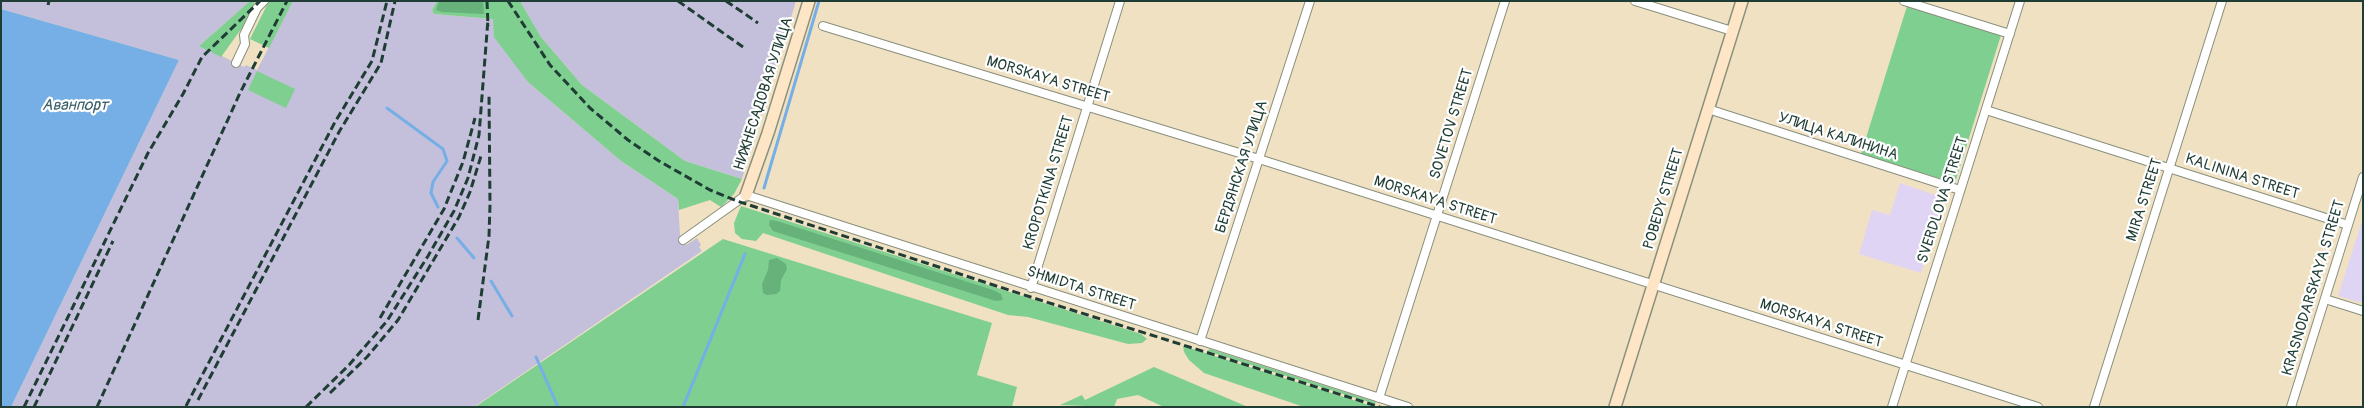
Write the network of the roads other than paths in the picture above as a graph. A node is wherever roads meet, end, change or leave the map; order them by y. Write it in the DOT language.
graph roads {
  1 [pos="264,1"];
  2 [pos="809,1"];
  3 [pos="1120,1"];
  4 [pos="1310,1"];
  5 [pos="1505,1"];
  6 [pos="1635,1"];
  7 [pos="1742,1"];
  8 [pos="1904,1"];
  9 [pos="2020,1"];
  10 [pos="2222,1"];
  11 [pos="823,26"];
  12 [pos="1732,31"];
  13 [pos="2010,34"];
  14 [pos="236,64"];
  15 [pos="1087,106"];
  16 [pos="1708,109"];
  17 [pos="1986,110"];
  18 [pos="1259,159"];
  19 [pos="2169,168"];
  20 [pos="2363,177"];
  21 [pos="1960,190"];
  22 [pos="746,195"];
  23 [pos="1438,216"];
  24 [pos="2348,225"];
  25 [pos="683,240"];
  26 [pos="1653,285"];
  27 [pos="1031,288"];
  28 [pos="2325,299"];
  29 [pos="2363,311"];
  30 [pos="1200,341"];
  31 [pos="1905,365"];
  32 [pos="1380,398"];
  33 [pos="1408,407"];
  34 [pos="1615,407"];
  35 [pos="1892,407"];
  36 [pos="2038,407"];
  37 [pos="2094,407"];
  38 [pos="2292,407"];
  1 -- 14 [label="street"];
  2 -- 22 [label="street, НИЖНЕСАДОВАЯ УЛИЦА"];
  3 -- 15 [label="street, KROPOTKINA STREET"];
  4 -- 18 [label="street, БЕРДЯНСКАЯ УЛИЦА"];
  5 -- 23 [label="street, SOVETOV STREET"];
  6 -- 12 [label="street"];
  7 -- 12 [label="street, POBEDY STREET"];
  8 -- 13 [label="street"];
  9 -- 13 [label="street, SVERDLOVA STREET"];
  10 -- 19 [label="street, MIRA STREET"];
  11 -- 15 [label="street, MORSKAYA STREET"];
  12 -- 16 [label="street, POBEDY STREET"];
  13 -- 17 [label="street, SVERDLOVA STREET"];
  15 -- 18 [label="street, MORSKAYA STREET"];
  15 -- 27 [label="street, KROPOTKINA STREET"];
  16 -- 21 [label="street, УЛИЦА КАЛИНИНА"];
  16 -- 26 [label="street, POBEDY STREET"];
  17 -- 19 [label="street, KALININA STREET"];
  17 -- 21 [label="street, SVERDLOVA STREET"];
  18 -- 23 [label="street, MORSKAYA STREET"];
  18 -- 30 [label="street, БЕРДЯНСКАЯ УЛИЦА"];
  19 -- 24 [label="street, KALININA STREET"];
  19 -- 37 [label="street, MIRA STREET"];
  20 -- 24 [label="street, KRASNODARSKAYA STREET"];
  21 -- 31 [label="street, SVERDLOVA STREET"];
  22 -- 25 [label="street"];
  22 -- 27 [label="street, SHMIDTA STREET"];
  23 -- 26 [label="street, MORSKAYA STREET"];
  23 -- 32 [label="street, SOVETOV STREET"];
  24 -- 28 [label="street, KRASNODARSKAYA STREET"];
  26 -- 31 [label="street, MORSKAYA STREET"];
  26 -- 34 [label="street, POBEDY STREET"];
  27 -- 30 [label="street, SHMIDTA STREET"];
  28 -- 29 [label="street"];
  28 -- 38 [label="street, KRASNODARSKAYA STREET"];
  30 -- 32 [label="street, SHMIDTA STREET"];
  31 -- 35 [label="street, SVERDLOVA STREET"];
  31 -- 36 [label="street, MORSKAYA STREET"];
  32 -- 33 [label="street, SHMIDTA STREET"];
}
